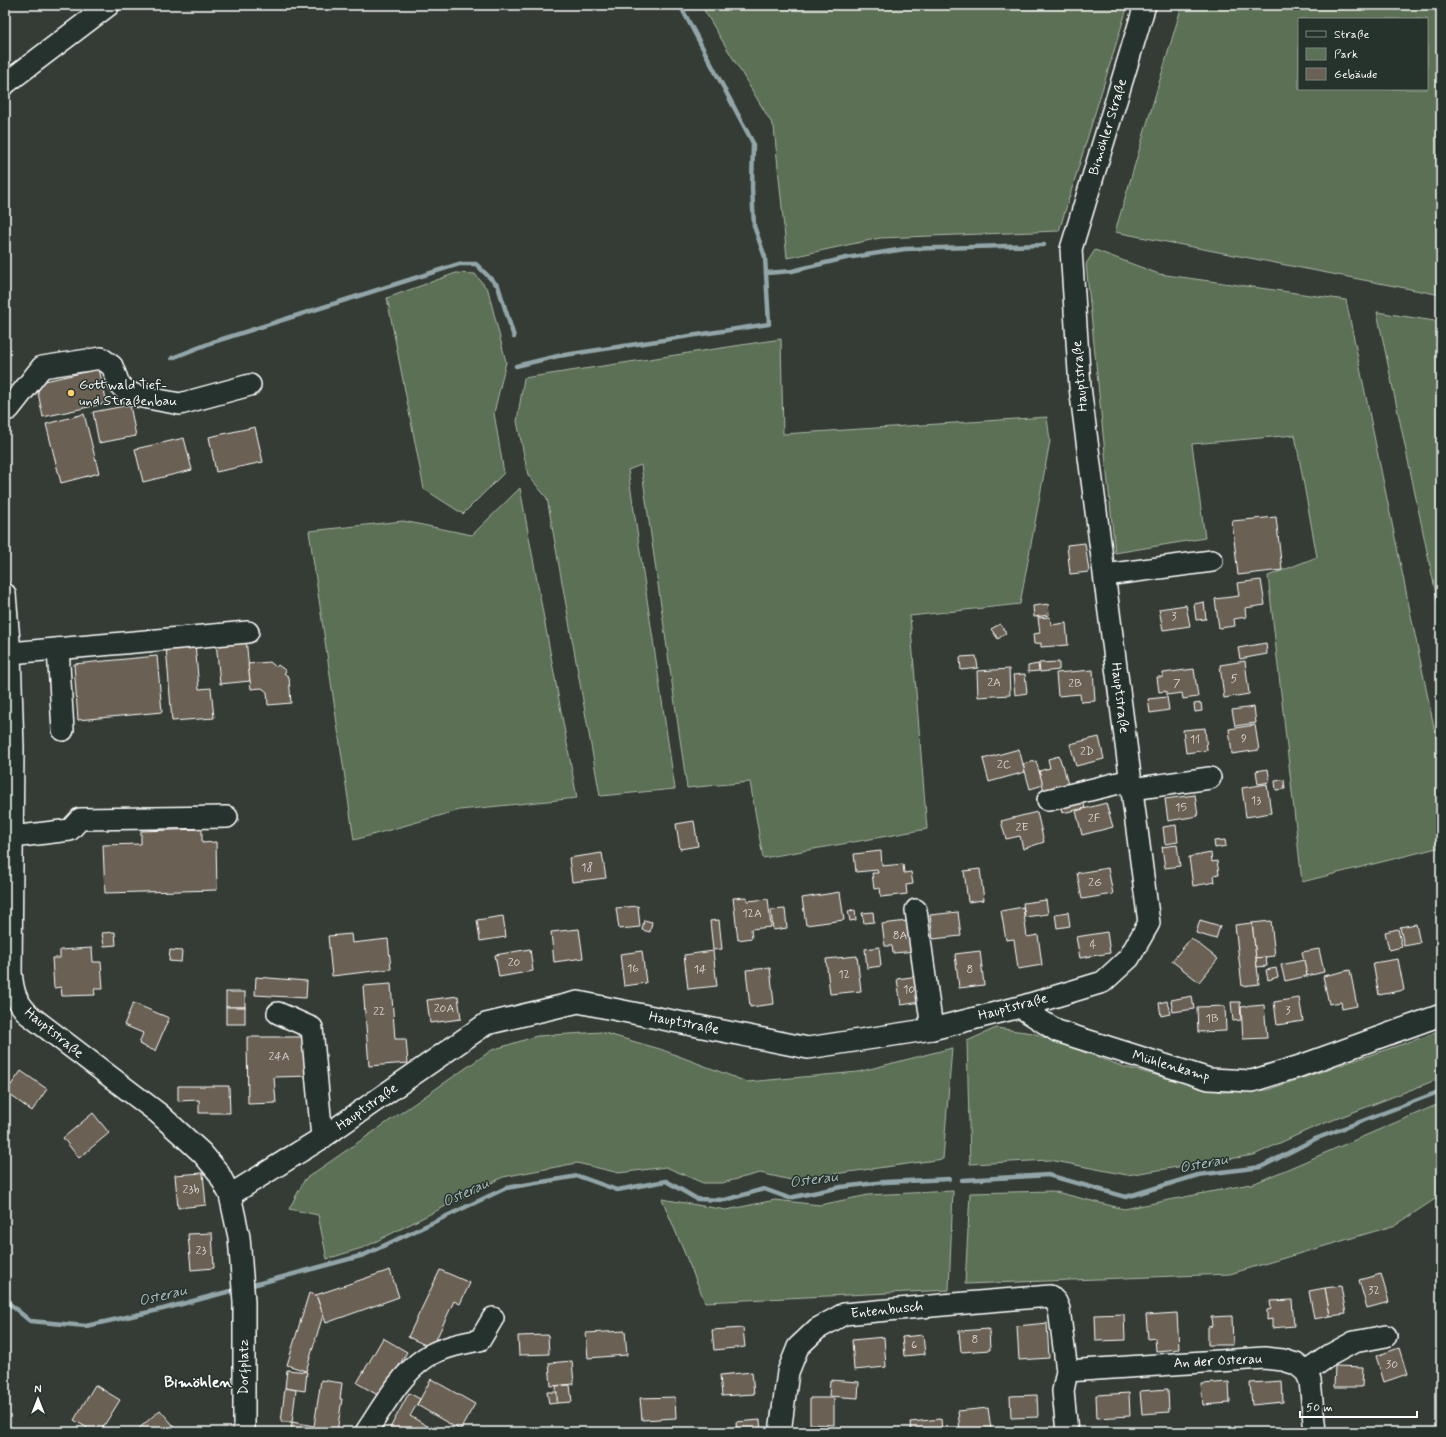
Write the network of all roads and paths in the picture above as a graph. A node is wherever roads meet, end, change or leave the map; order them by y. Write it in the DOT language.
graph roads {
  1 [pos="108,5"];
  2 [pos="1145,5"];
  3 [pos="5,84"];
  4 [pos="1072,250"];
  5 [pos="250,385"];
  6 [pos="5,410"];
  7 [pos="1212,561"];
  8 [pos="1104,575"];
  9 [pos="5,594"];
  10 [pos="6,622"];
  11 [pos="248,632"];
  12 [pos="58,649"];
  13 [pos="10,653"];
  14 [pos="63,730"];
  15 [pos="1210,778"];
  16 [pos="1131,784"];
  17 [pos="1048,800"];
  18 [pos="227,817"];
  19 [pos="12,837"];
  20 [pos="916,910"];
  21 [pos="8,972"];
  22 [pos="1020,1007"];
  23 [pos="278,1013"];
  24 [pos="1441,1015"];
  25 [pos="932,1028"];
  26 [pos="322,1138"];
  27 [pos="230,1195"];
  28 [pos="244,1302"];
  29 [pos="493,1318"];
  30 [pos="1386,1336"];
  31 [pos="1067,1371"];
  32 [pos="1306,1372"];
  33 [pos="244,1432"];
  34 [pos="366,1432"];
  35 [pos="780,1432"];
  36 [pos="1067,1432"];
  37 [pos="1315,1432"];
  1 -- 3 [label="street"];
  2 -- 4 [label="street, Bimöhler Straße"];
  4 -- 8 [label="street, Hauptstraße"];
  5 -- 6 [label="street"];
  7 -- 8 [label="street"];
  8 -- 16 [label="street, Hauptstraße"];
  9 -- 10 [label="street, Hauptstraße"];
  10 -- 13 [label="street, Hauptstraße"];
  11 -- 12 [label="street"];
  12 -- 13 [label="street"];
  12 -- 14 [label="street"];
  13 -- 19 [label="street, Hauptstraße"];
  15 -- 16 [label="street"];
  16 -- 17 [label="street"];
  16 -- 22 [label="street, Hauptstraße"];
  18 -- 19 [label="street"];
  19 -- 21 [label="street, Hauptstraße"];
  20 -- 25 [label="street"];
  21 -- 27 [label="street, Hauptstraße"];
  22 -- 24 [label="street, Mühlenkamp"];
  22 -- 25 [label="street, Hauptstraße"];
  23 -- 26 [label="street"];
  25 -- 26 [label="street, Hauptstraße"];
  26 -- 27 [label="street, Hauptstraße"];
  27 -- 28 [label="street, Hauptstraße"];
  28 -- 33 [label="street, Dorfplatz"];
  29 -- 34 [label="street"];
  30 -- 32 [label="street"];
  31 -- 32 [label="street, An der Osterau"];
  31 -- 35 [label="street, Entenbusch"];
  31 -- 36 [label="street"];
  32 -- 37 [label="street"];
}
